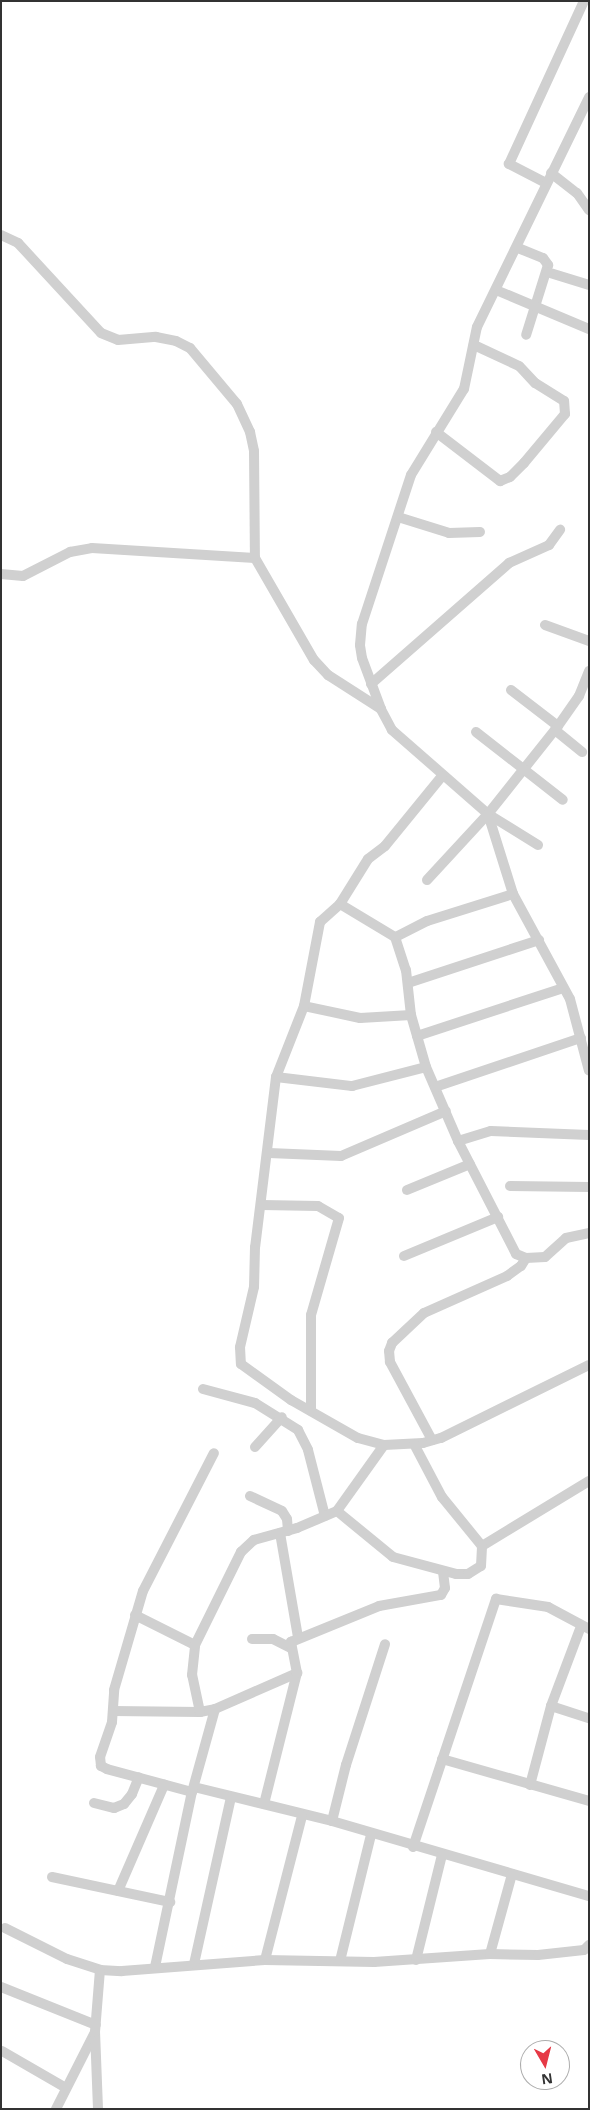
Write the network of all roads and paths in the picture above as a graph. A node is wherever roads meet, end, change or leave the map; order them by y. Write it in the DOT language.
graph roads {
  1 [pos="584,1"];
  2 [pos="589,97"];
  3 [pos="549,178"];
  4 [pos="589,210"];
  5 [pos="1,235"];
  6 [pos="518,248"];
  7 [pos="548,272"];
  8 [pos="589,284"];
  9 [pos="496,290"];
  10 [pos="535,309"];
  11 [pos="589,330"];
  12 [pos="526,335"];
  13 [pos="474,345"];
  14 [pos="436,432"];
  15 [pos="398,517"];
  16 [pos="560,530"];
  17 [pos="480,532"];
  18 [pos="255,558"];
  19 [pos="1,574"];
  20 [pos="545,625"];
  21 [pos="589,641"];
  22 [pos="589,671"];
  23 [pos="371,684"];
  24 [pos="511,690"];
  25 [pos="381,709"];
  26 [pos="556,728"];
  27 [pos="476,732"];
  28 [pos="582,752"];
  29 [pos="526,770"];
  30 [pos="442,776"];
  31 [pos="563,800"];
  32 [pos="488,814"];
  33 [pos="538,846"];
  34 [pos="427,880"];
  35 [pos="513,894"];
  36 [pos="340,904"];
  37 [pos="395,937"];
  38 [pos="539,940"];
  39 [pos="408,982"];
  40 [pos="563,988"];
  41 [pos="304,1006"];
  42 [pos="411,1016"];
  43 [pos="420,1035"];
  44 [pos="581,1038"];
  45 [pos="426,1067"];
  46 [pos="589,1071"];
  47 [pos="276,1076"];
  48 [pos="437,1086"];
  49 [pos="446,1111"];
  50 [pos="589,1135"];
  51 [pos="461,1140"];
  52 [pos="269,1153"];
  53 [pos="470,1164"];
  54 [pos="510,1186"];
  55 [pos="589,1187"];
  56 [pos="408,1190"];
  57 [pos="262,1205"];
  58 [pos="498,1218"];
  59 [pos="589,1233"];
  60 [pos="404,1256"];
  61 [pos="528,1258"];
  62 [pos="587,1366"];
  63 [pos="203,1389"];
  64 [pos="311,1411"];
  65 [pos="282,1417"];
  66 [pos="432,1440"];
  67 [pos="414,1444"];
  68 [pos="384,1445"];
  69 [pos="255,1447"];
  70 [pos="214,1453"];
  71 [pos="589,1481"];
  72 [pos="250,1496"];
  73 [pos="337,1511"];
  74 [pos="325,1516"];
  75 [pos="284,1532"];
  76 [pos="482,1546"];
  77 [pos="443,1571"];
  78 [pos="135,1614"];
  79 [pos="585,1628"];
  80 [pos="298,1637"];
  81 [pos="252,1639"];
  82 [pos="385,1644"];
  83 [pos="195,1645"];
  84 [pos="291,1648"];
  85 [pos="297,1673"];
  86 [pos="551,1706"];
  87 [pos="215,1709"];
  88 [pos="113,1710"];
  89 [pos="200,1712"];
  90 [pos="589,1718"];
  91 [pos="442,1759"];
  92 [pos="139,1777"];
  93 [pos="164,1785"];
  94 [pos="530,1785"];
  95 [pos="193,1789"];
  96 [pos="231,1796"];
  97 [pos="589,1801"];
  98 [pos="94,1803"];
  99 [pos="264,1804"];
  100 [pos="302,1816"];
  101 [pos="332,1822"];
  102 [pos="371,1835"];
  103 [pos="413,1847"];
  104 [pos="442,1855"];
  105 [pos="512,1874"];
  106 [pos="52,1877"];
  107 [pos="118,1891"];
  108 [pos="589,1896"];
  109 [pos="170,1902"];
  110 [pos="5,1928"];
  111 [pos="589,1945"];
  112 [pos="490,1954"];
  113 [pos="265,1960"];
  114 [pos="416,1960"];
  115 [pos="340,1961"];
  116 [pos="194,1964"];
  117 [pos="155,1966"];
  118 [pos="100,1970"];
  119 [pos="1,1988"];
  120 [pos="96,2029"];
  121 [pos="2,2052"];
  122 [pos="66,2088"];
  123 [pos="56,2109"];
  124 [pos="98,2109"];
  1 -- 3 [label="street"];
  2 -- 3 [label="street"];
  3 -- 4 [label="street"];
  3 -- 6 [label="street"];
  5 -- 18 [label="street"];
  6 -- 7 [label="street"];
  6 -- 9 [label="street"];
  7 -- 8 [label="street"];
  7 -- 10 [label="street"];
  9 -- 10 [label="street"];
  9 -- 13 [label="street"];
  10 -- 11 [label="street"];
  10 -- 12 [label="street"];
  13 -- 14 [label="street"];
  13 -- 14 [label="street"];
  14 -- 15 [label="street"];
  15 -- 17 [label="street"];
  15 -- 23 [label="street"];
  16 -- 23 [label="street"];
  18 -- 19 [label="street"];
  18 -- 25 [label="street"];
  20 -- 21 [label="street"];
  22 -- 26 [label="street"];
  23 -- 25 [label="street"];
  24 -- 26 [label="street"];
  25 -- 30 [label="street"];
  26 -- 28 [label="street"];
  26 -- 29 [label="street"];
  27 -- 29 [label="street"];
  29 -- 31 [label="street"];
  29 -- 32 [label="street"];
  30 -- 32 [label="street"];
  30 -- 36 [label="street"];
  32 -- 33 [label="street"];
  32 -- 34 [label="street"];
  32 -- 35 [label="street"];
  35 -- 37 [label="street"];
  35 -- 38 [label="street"];
  36 -- 37 [label="street"];
  36 -- 41 [label="street"];
  37 -- 39 [label="street"];
  38 -- 39 [label="street"];
  38 -- 40 [label="street"];
  39 -- 42 [label="street"];
  40 -- 43 [label="street"];
  40 -- 44 [label="street"];
  41 -- 42 [label="street"];
  41 -- 47 [label="street"];
  42 -- 43 [label="street"];
  43 -- 45 [label="street"];
  44 -- 46 [label="street"];
  44 -- 48 [label="street"];
  45 -- 47 [label="street"];
  45 -- 48 [label="street"];
  47 -- 52 [label="street"];
  48 -- 49 [label="street"];
  49 -- 51 [label="street"];
  49 -- 52 [label="street"];
  50 -- 51 [label="street"];
  51 -- 53 [label="street"];
  52 -- 57 [label="street"];
  53 -- 56 [label="street"];
  53 -- 58 [label="street"];
  54 -- 55 [label="street"];
  57 -- 64 [label="street"];
  57 -- 64 [label="street"];
  58 -- 60 [label="street"];
  58 -- 61 [label="street"];
  59 -- 61 [label="street"];
  61 -- 66 [label="street"];
  62 -- 66 [label="street"];
  63 -- 65 [label="street"];
  64 -- 68 [label="street"];
  65 -- 69 [label="street"];
  65 -- 74 [label="street"];
  66 -- 67 [label="street"];
  67 -- 68 [label="street"];
  67 -- 76 [label="street"];
  68 -- 73 [label="street"];
  70 -- 78 [label="street"];
  71 -- 76 [label="street"];
  72 -- 75 [label="street"];
  73 -- 74 [label="street"];
  73 -- 77 [label="street"];
  74 -- 75 [label="street"];
  75 -- 80 [label="street"];
  75 -- 83 [label="street"];
  76 -- 77 [label="street"];
  77 -- 80 [label="street"];
  78 -- 83 [label="street"];
  78 -- 88 [label="street"];
  79 -- 86 [label="street"];
  79 -- 91 [label="street"];
  80 -- 84 [label="street"];
  81 -- 84 [label="street"];
  82 -- 101 [label="street"];
  83 -- 89 [label="street"];
  84 -- 85 [label="street"];
  85 -- 87 [label="street"];
  85 -- 99 [label="street"];
  86 -- 90 [label="street"];
  86 -- 94 [label="street"];
  87 -- 89 [label="street"];
  87 -- 95 [label="street"];
  88 -- 89 [label="street"];
  88 -- 92 [label="street"];
  91 -- 94 [label="street"];
  91 -- 103 [label="street"];
  92 -- 93 [label="street"];
  92 -- 98 [label="street"];
  93 -- 95 [label="street"];
  93 -- 107 [label="street"];
  94 -- 97 [label="street"];
  95 -- 96 [label="street"];
  95 -- 109 [label="street"];
  96 -- 99 [label="street"];
  96 -- 116 [label="street"];
  99 -- 100 [label="street"];
  100 -- 101 [label="street"];
  100 -- 113 [label="street"];
  101 -- 102 [label="street"];
  102 -- 103 [label="street"];
  102 -- 115 [label="street"];
  103 -- 104 [label="street"];
  104 -- 105 [label="street"];
  104 -- 114 [label="street"];
  105 -- 108 [label="street"];
  105 -- 112 [label="street"];
  106 -- 107 [label="street"];
  107 -- 109 [label="street"];
  109 -- 117 [label="street"];
  110 -- 118 [label="street"];
  111 -- 112 [label="street"];
  112 -- 114 [label="street"];
  113 -- 115 [label="street"];
  113 -- 116 [label="street"];
  114 -- 115 [label="street"];
  116 -- 117 [label="street"];
  117 -- 118 [label="street"];
  118 -- 120 [label="street"];
  119 -- 120 [label="street"];
  120 -- 122 [label="street"];
  120 -- 124 [label="street"];
  121 -- 122 [label="street"];
  122 -- 123 [label="street"];
}
